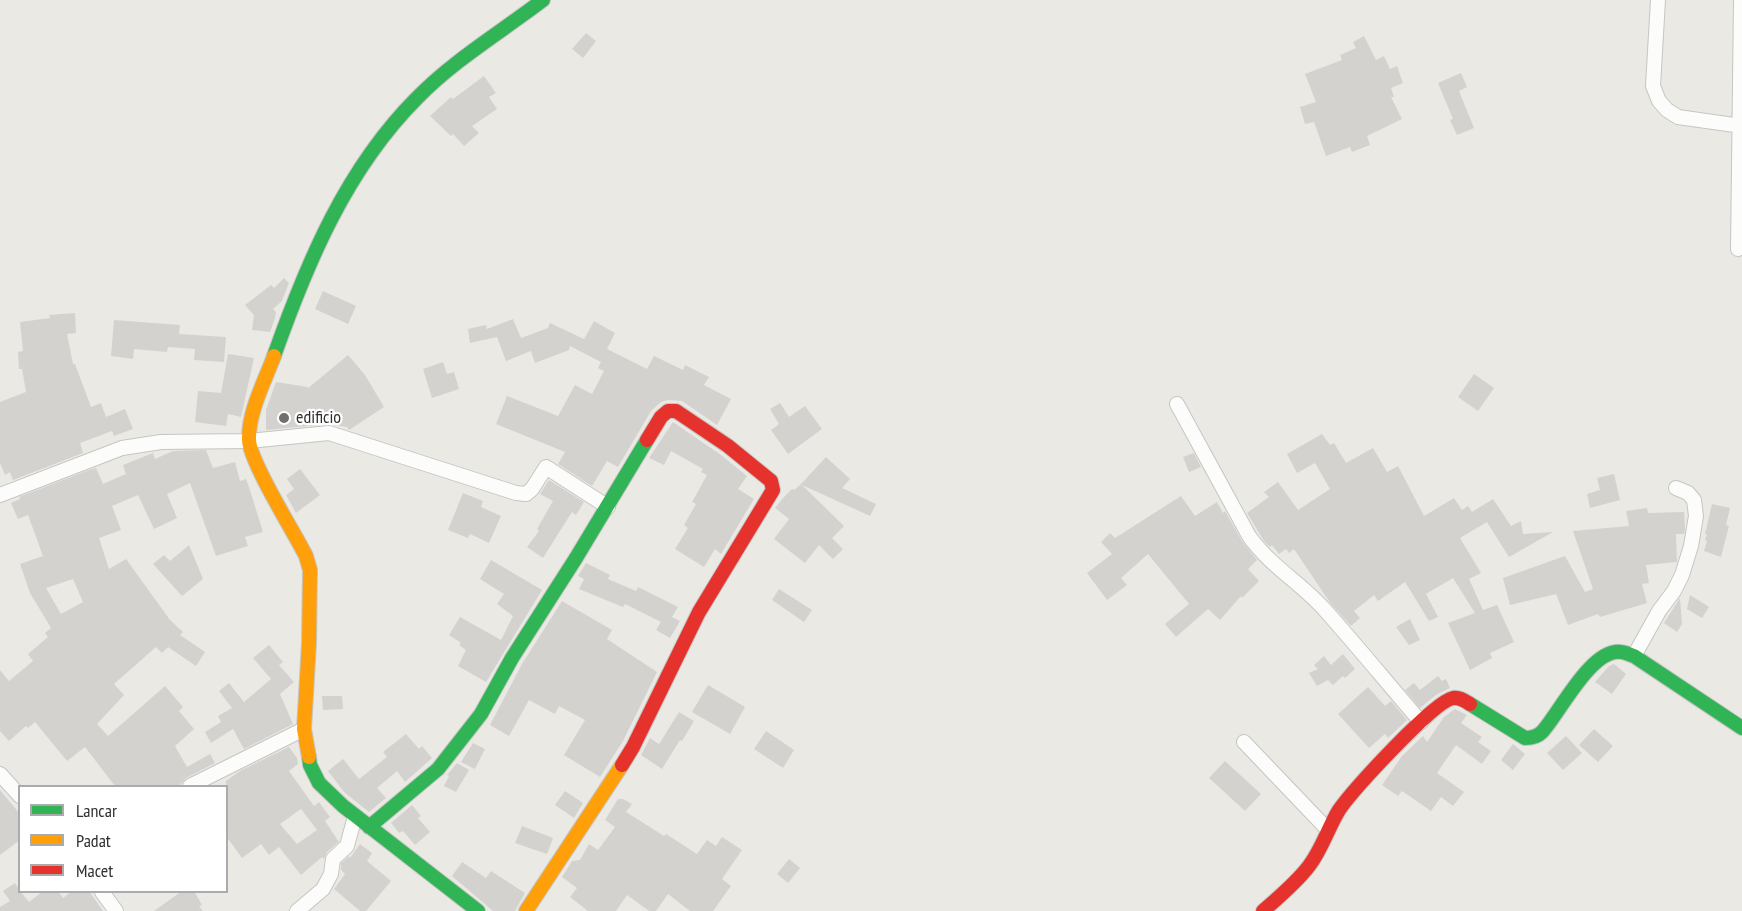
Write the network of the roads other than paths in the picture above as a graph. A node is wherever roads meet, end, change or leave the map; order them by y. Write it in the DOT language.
graph roads {
  1 [pos="543,0"];
  2 [pos="1658,0"];
  3 [pos="1741,0"];
  4 [pos="1741,126"];
  5 [pos="1738,249"];
  6 [pos="1177,404"];
  7 [pos="249,441"];
  8 [pos="1676,488"];
  9 [pos="0,495"];
  10 [pos="608,507"];
  11 [pos="1635,656"];
  12 [pos="1421,722"];
  13 [pos="1742,728"];
  14 [pos="304,729"];
  15 [pos="1244,742"];
  16 [pos="0,774"];
  17 [pos="192,785"];
  18 [pos="18,794"];
  19 [pos="355,816"];
  20 [pos="369,827"];
  21 [pos="1329,830"];
  22 [pos="103,893"];
  23 [pos="116,911"];
  24 [pos="297,911"];
  25 [pos="478,911"];
  26 [pos="526,911"];
  27 [pos="1263,911"];
  1 -- 7 [label="street"];
  2 -- 4 [label="street"];
  3 -- 4 [label="street"];
  4 -- 5 [label="street"];
  6 -- 12 [label="street"];
  7 -- 9 [label="street"];
  7 -- 10 [label="street"];
  7 -- 14 [label="street"];
  8 -- 11 [label="street"];
  10 -- 20 [label="street"];
  10 -- 26 [label="street"];
  11 -- 12 [label="street"];
  11 -- 13 [label="street"];
  12 -- 21 [label="street"];
  14 -- 17 [label="street"];
  14 -- 19 [label="street"];
  15 -- 21 [label="street"];
  16 -- 18 [label="street"];
  19 -- 20 [label="street"];
  19 -- 24 [label="street"];
  20 -- 25 [label="street"];
  21 -- 27 [label="street"];
  22 -- 23 [label="street"];
}
